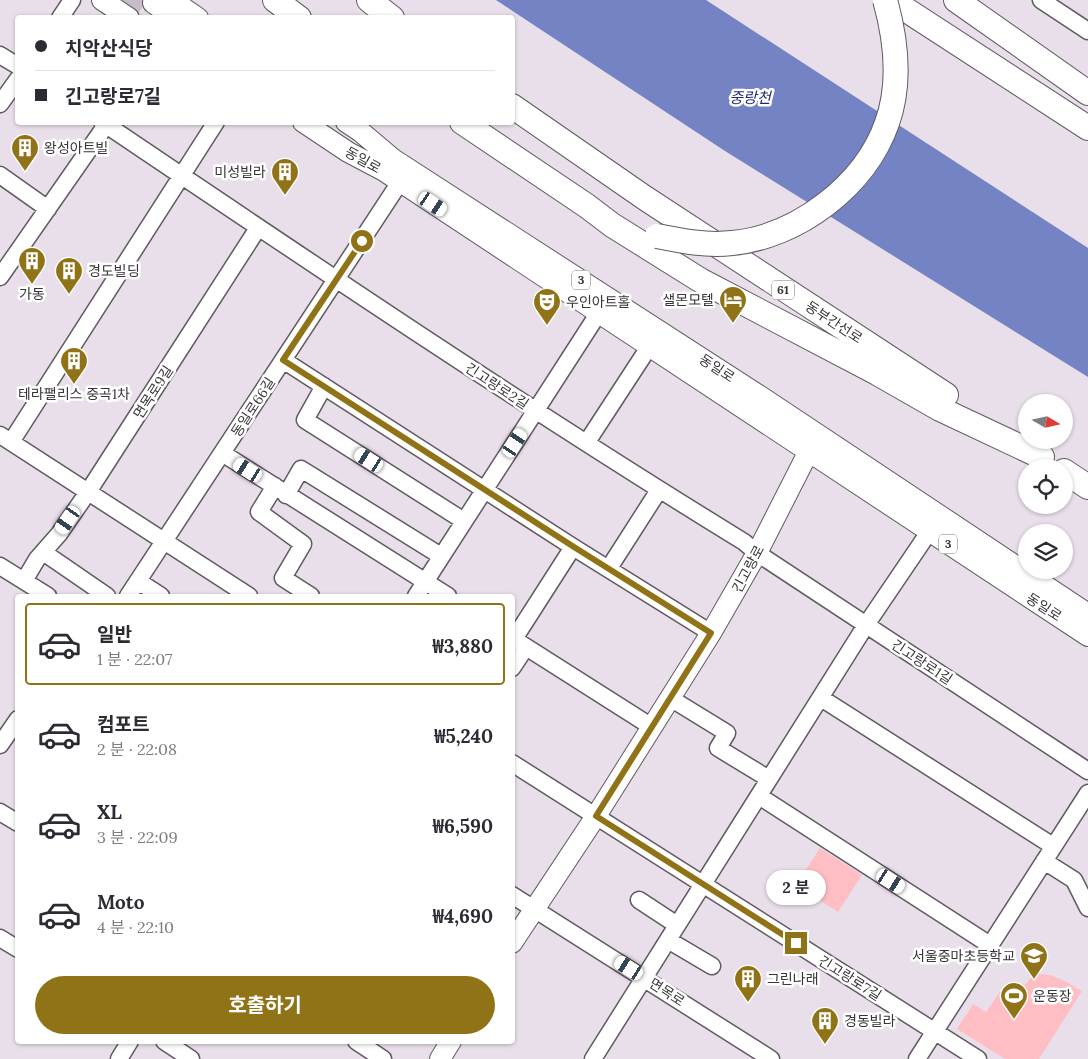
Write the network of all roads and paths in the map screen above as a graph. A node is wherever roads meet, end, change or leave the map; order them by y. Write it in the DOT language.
graph roads {
  1 [pos="72,0"];
  2 [pos="102,0"];
  3 [pos="275,0"];
  4 [pos="292,0"];
  5 [pos="369,0"];
  6 [pos="885,0"];
  7 [pos="891,0"];
  8 [pos="956,0"];
  9 [pos="1042,0"];
  10 [pos="1061,0"];
  11 [pos="150,11"];
  12 [pos="62,15"];
  13 [pos="164,15"];
  14 [pos="177,15"];
  15 [pos="295,15"];
  16 [pos="310,15"];
  17 [pos="388,15"];
  18 [pos="1088,18"];
  19 [pos="1088,31"];
  20 [pos="0,55"];
  21 [pos="15,64"];
  22 [pos="15,83"];
  23 [pos="1088,94"];
  24 [pos="0,104"];
  25 [pos="515,108"];
  26 [pos="103,125"];
  27 [pos="106,125"];
  28 [pos="214,125"];
  29 [pos="308,125"];
  30 [pos="350,125"];
  31 [pos="466,125"];
  32 [pos="1088,128"];
  33 [pos="0,175"];
  34 [pos="183,176"];
  35 [pos="400,182"];
  36 [pos="587,206"];
  37 [pos="48,209"];
  38 [pos="258,228"];
  39 [pos="0,277"];
  40 [pos="336,280"];
  41 [pos="598,314"];
  42 [pos="649,347"];
  43 [pos="283,360"];
  44 [pos="324,386"];
  45 [pos="760,396"];
  46 [pos="725,398"];
  47 [pos="535,411"];
  48 [pos="6,438"];
  49 [pos="587,442"];
  50 [pos="813,443"];
  51 [pos="222,453"];
  52 [pos="1044,459"];
  53 [pos="1045,459"];
  54 [pos="1073,477"];
  55 [pos="1088,486"];
  56 [pos="484,490"];
  57 [pos="659,490"];
  58 [pos="280,491"];
  59 [pos="88,492"];
  60 [pos="464,522"];
  61 [pos="930,532"];
  62 [pos="164,541"];
  63 [pos="574,547"];
  64 [pos="43,552"];
  65 [pos="757,553"];
  66 [pos="442,556"];
  67 [pos="0,566"];
  68 [pos="609,568"];
  69 [pos="24,581"];
  70 [pos="138,581"];
  71 [pos="425,582"];
  72 [pos="45,594"];
  73 [pos="104,594"];
  74 [pos="129,594"];
  75 [pos="158,594"];
  76 [pos="246,594"];
  77 [pos="308,594"];
  78 [pos="417,594"];
  79 [pos="445,594"];
  80 [pos="1088,614"];
  81 [pos="866,625"];
  82 [pos="711,633"];
  83 [pos="1088,636"];
  84 [pos="518,642"];
  85 [pos="515,655"];
  86 [pos="670,698"];
  87 [pos="821,698"];
  88 [pos="15,723"];
  89 [pos="652,727"];
  90 [pos="0,745"];
  91 [pos="515,765"];
  92 [pos="1088,771"];
  93 [pos="769,779"];
  94 [pos="1088,793"];
  95 [pos="759,796"];
  96 [pos="0,812"];
  97 [pos="596,816"];
  98 [pos="15,821"];
  99 [pos="1053,846"];
  100 [pos="1044,861"];
  101 [pos="703,884"];
  102 [pos="515,896"];
  103 [pos="638,900"];
  104 [pos="1086,901"];
  105 [pos="534,908"];
  106 [pos="677,926"];
  107 [pos="0,938"];
  108 [pos="515,938"];
  109 [pos="668,940"];
  110 [pos="990,945"];
  111 [pos="15,947"];
  112 [pos="712,966"];
  113 [pos="644,978"];
  114 [pos="935,1031"];
  115 [pos="128,1044"];
  116 [pos="168,1044"];
  117 [pos="360,1044"];
  118 [pos="449,1044"];
  119 [pos="119,1059"];
  120 [pos="191,1059"];
  121 [pos="383,1059"];
  122 [pos="440,1059"];
  123 [pos="593,1059"];
  124 [pos="771,1059"];
  125 [pos="917,1059"];
  126 [pos="978,1059"];
  1 -- 12 [label="street"];
  2 -- 11 [label="main road"];
  3 -- 15 [label="highway"];
  4 -- 16 [label="highway"];
  5 -- 17 [label="highway"];
  6 -- 36 [label="highway, bridge"];
  7 -- 32 [label="highway"];
  8 -- 23 [label="highway"];
  9 -- 19 [label="street"];
  10 -- 18 [label="street"];
  11 -- 13 [label="main road"];
  11 -- 14 [label="main road"];
  20 -- 21 [label="street"];
  22 -- 24 [label="street"];
  25 -- 53 [label="highway, 동부간선로 / 61"];
  26 -- 37 [label="street"];
  27 -- 34 [label="street, 긴고랑로2길"];
  28 -- 34 [label="street"];
  29 -- 35 [label="main road, 동일로 / 3"];
  30 -- 45 [label="main road, 동일로 / 3"];
  31 -- 36 [label="highway"];
  33 -- 37 [label="street"];
  34 -- 38 [label="street, 긴고랑로2길"];
  34 -- 48 [label="street"];
  35 -- 40 [label="street, 동일로66길"];
  35 -- 41 [label="main road, 동일로 / 3"];
  36 -- 52 [label="highway"];
  37 -- 39 [label="street"];
  38 -- 40 [label="street, 긴고랑로2길"];
  38 -- 59 [label="street, 면목로9길"];
  40 -- 43 [label="street, 동일로66길"];
  40 -- 47 [label="street, 긴고랑로2길"];
  41 -- 42 [label="main road, 동일로 / 3"];
  41 -- 47 [label="street"];
  42 -- 46 [label="main road, 동일로 / 3"];
  42 -- 49 [label="street"];
  43 -- 44 [label="street"];
  43 -- 51 [label="street, 동일로66길"];
  44 -- 56 [label="street"];
  44 -- 60 [label="street"];
  45 -- 46 [label="main road"];
  45 -- 50 [label="main road, 동일로 / 3"];
  46 -- 50 [label="main road, 동일로 / 3"];
  47 -- 49 [label="street, 긴고랑로2길"];
  47 -- 56 [label="street"];
  48 -- 59 [label="street"];
  49 -- 57 [label="street, 긴고랑로2길"];
  50 -- 61 [label="main road, 동일로 / 3"];
  50 -- 65 [label="main road, 긴고랑로"];
  50 -- 80 [label="main road, 동일로 / 3"];
  51 -- 58 [label="street"];
  51 -- 62 [label="street, 동일로66길"];
  54 -- 55 [label="highway"];
  56 -- 60 [label="street"];
  56 -- 63 [label="street"];
  57 -- 65 [label="street, 긴고랑로2길"];
  57 -- 68 [label="street"];
  58 -- 66 [label="street"];
  58 -- 71 [label="street"];
  58 -- 77 [label="street"];
  59 -- 62 [label="street"];
  59 -- 64 [label="street, 면목로9길"];
  60 -- 66 [label="street"];
  61 -- 81 [label="street"];
  61 -- 83 [label="main road, 동일로 / 3"];
  62 -- 70 [label="street, 동일로66길"];
  62 -- 76 [label="street"];
  63 -- 68 [label="street"];
  63 -- 84 [label="street"];
  64 -- 69 [label="street, 면목로9길"];
  64 -- 73 [label="street"];
  65 -- 81 [label="street, 긴고랑로1길"];
  65 -- 82 [label="main road, 긴고랑로"];
  66 -- 71 [label="street"];
  67 -- 69 [label="street"];
  68 -- 82 [label="street"];
  69 -- 72 [label="street"];
  70 -- 74 [label="street, 동일로66길"];
  70 -- 75 [label="street"];
  71 -- 78 [label="street"];
  71 -- 79 [label="street"];
  81 -- 87 [label="street"];
  81 -- 92 [label="street, 긴고랑로1길"];
  82 -- 86 [label="main road, 긴고랑로"];
  84 -- 85 [label="street"];
  84 -- 89 [label="street"];
  86 -- 89 [label="main road, 긴고랑로"];
  86 -- 93 [label="street"];
  87 -- 93 [label="street"];
  87 -- 99 [label="street"];
  88 -- 90 [label="street"];
  89 -- 97 [label="main road, 긴고랑로"];
  91 -- 97 [label="street, 긴고랑로7길"];
  93 -- 95 [label="street"];
  94 -- 99 [label="street"];
  95 -- 101 [label="street"];
  95 -- 110 [label="street"];
  96 -- 98 [label="street"];
  97 -- 101 [label="street, 긴고랑로7길"];
  97 -- 105 [label="main road, 긴고랑로"];
  99 -- 100 [label="street"];
  100 -- 104 [label="street"];
  100 -- 110 [label="street"];
  101 -- 106 [label="street"];
  101 -- 114 [label="street, 긴고랑로7길"];
  102 -- 105 [label="street, 면목로"];
  103 -- 106 [label="street"];
  105 -- 108 [label="main road, 긴고랑로"];
  105 -- 113 [label="street, 면목로"];
  106 -- 109 [label="street"];
  107 -- 111 [label="street"];
  109 -- 112 [label="street"];
  109 -- 113 [label="street"];
  110 -- 114 [label="street"];
  113 -- 123 [label="street"];
  113 -- 124 [label="street, 면목로"];
  114 -- 125 [label="street"];
  114 -- 126 [label="street, 긴고랑로7길"];
  115 -- 119 [label="street"];
  116 -- 120 [label="street"];
  117 -- 121 [label="street"];
  118 -- 122 [label="main road"];
}
